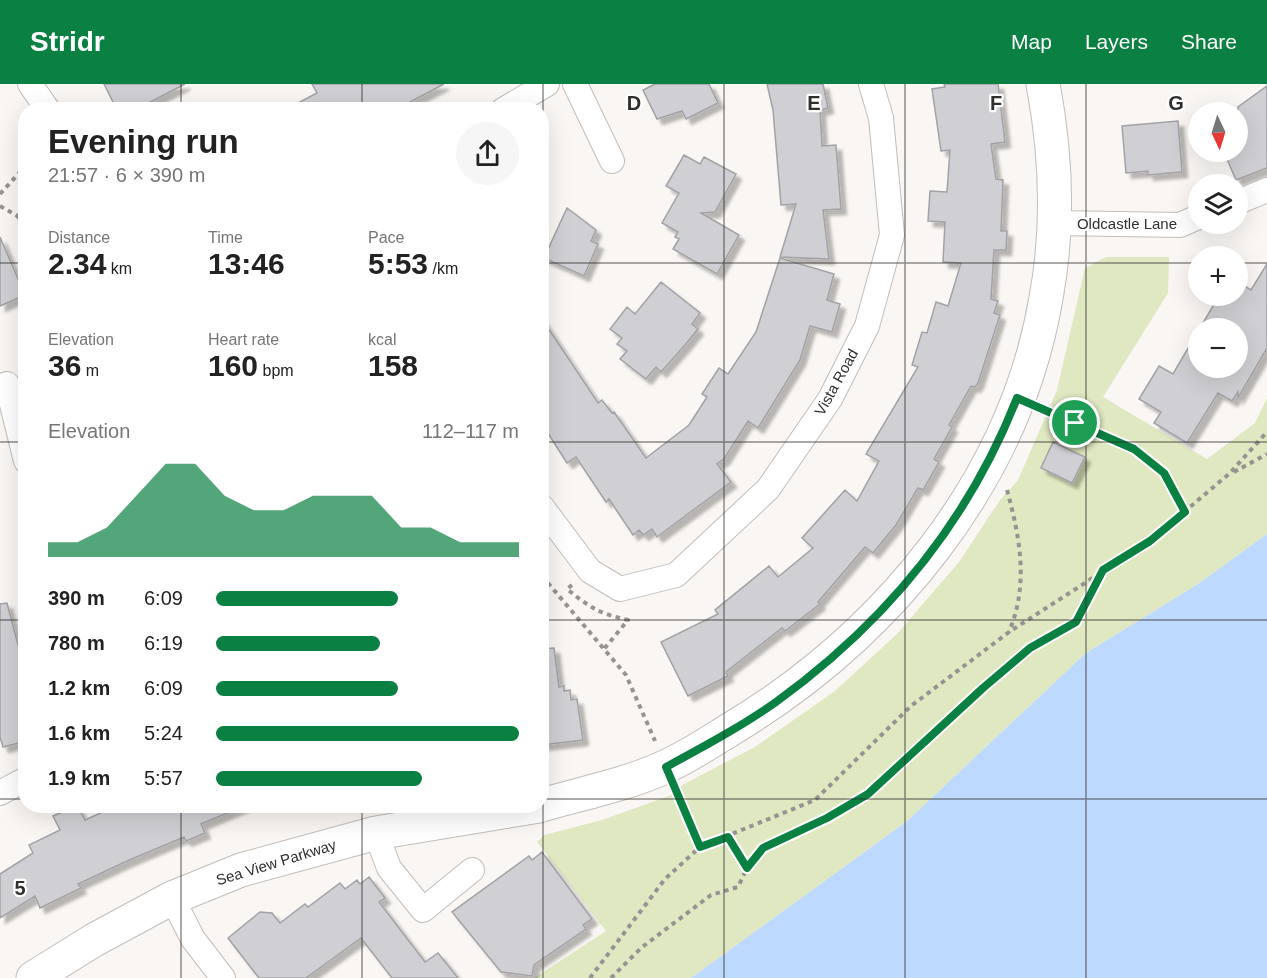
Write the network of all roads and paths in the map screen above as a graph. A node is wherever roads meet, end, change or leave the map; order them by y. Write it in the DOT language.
graph roads {
  1 [pos="30,84"];
  2 [pos="547,84"];
  3 [pos="575,84"];
  4 [pos="871,84"];
  5 [pos="1043,84"];
  6 [pos="42,102"];
  7 [pos="517,102"];
  8 [pos="612,161"];
  9 [pos="18,174"];
  10 [pos="1267,190"];
  11 [pos="0,194"];
  12 [pos="1248,198"];
  13 [pos="0,206"];
  14 [pos="18,217"];
  15 [pos="1188,221"];
  16 [pos="1054,223"];
  17 [pos="0,387"];
  18 [pos="1017,398"];
  19 [pos="18,429"];
  20 [pos="1267,432"];
  21 [pos="996,448"];
  22 [pos="1267,454"];
  23 [pos="1230,473"];
  24 [pos="1185,512"];
  25 [pos="549,516"];
  26 [pos="1103,570"];
  27 [pos="590,571"];
  28 [pos="549,584"];
  29 [pos="1009,632"];
  30 [pos="604,649"];
  31 [pos="666,767"];
  32 [pos="18,783"];
  33 [pos="0,793"];
  34 [pos="549,802"];
  35 [pos="493,813"];
  36 [pos="376,833"];
  37 [pos="728,837"];
  38 [pos="700,847"];
  39 [pos="747,868"];
  40 [pos="472,870"];
  41 [pos="172,898"];
  42 [pos="33,978"];
  43 [pos="223,978"];
  44 [pos="590,978"];
  45 [pos="611,978"];
  1 -- 6 [label="street"];
  2 -- 7 [label="street"];
  3 -- 8 [label="street"];
  4 -- 27 [label="street, Vista Road"];
  5 -- 16 [label="street, Sea View Parkway"];
  9 -- 11 [label="path"];
  10 -- 12 [label="street"];
  13 -- 14 [label="path"];
  15 -- 16 [label="street, Oldcastle Lane"];
  16 -- 18 [label="street, Sea View Parkway"];
  17 -- 19 [label="street"];
  18 -- 21 [label="street, Sea View Parkway"];
  18 -- 24 [label="path"];
  20 -- 23 [label="path"];
  21 -- 29 [label="path"];
  21 -- 31 [label="street, Sea View Parkway"];
  22 -- 23 [label="path"];
  23 -- 24 [label="path"];
  24 -- 26 [label="path"];
  25 -- 27 [label="street"];
  26 -- 29 [label="path"];
  26 -- 39 [label="path"];
  27 -- 30 [label="path"];
  28 -- 30 [label="path"];
  29 -- 37 [label="path"];
  30 -- 31 [label="path"];
  31 -- 34 [label="street, Sea View Parkway"];
  31 -- 38 [label="path"];
  32 -- 33 [label="street"];
  35 -- 36 [label="street, Sea View Parkway"];
  36 -- 40 [label="street"];
  36 -- 41 [label="street, Sea View Parkway"];
  37 -- 38 [label="path"];
  37 -- 39 [label="path"];
  38 -- 44 [label="path"];
  39 -- 45 [label="path"];
  41 -- 42 [label="street, Sea View Parkway"];
  41 -- 43 [label="street"];
}
